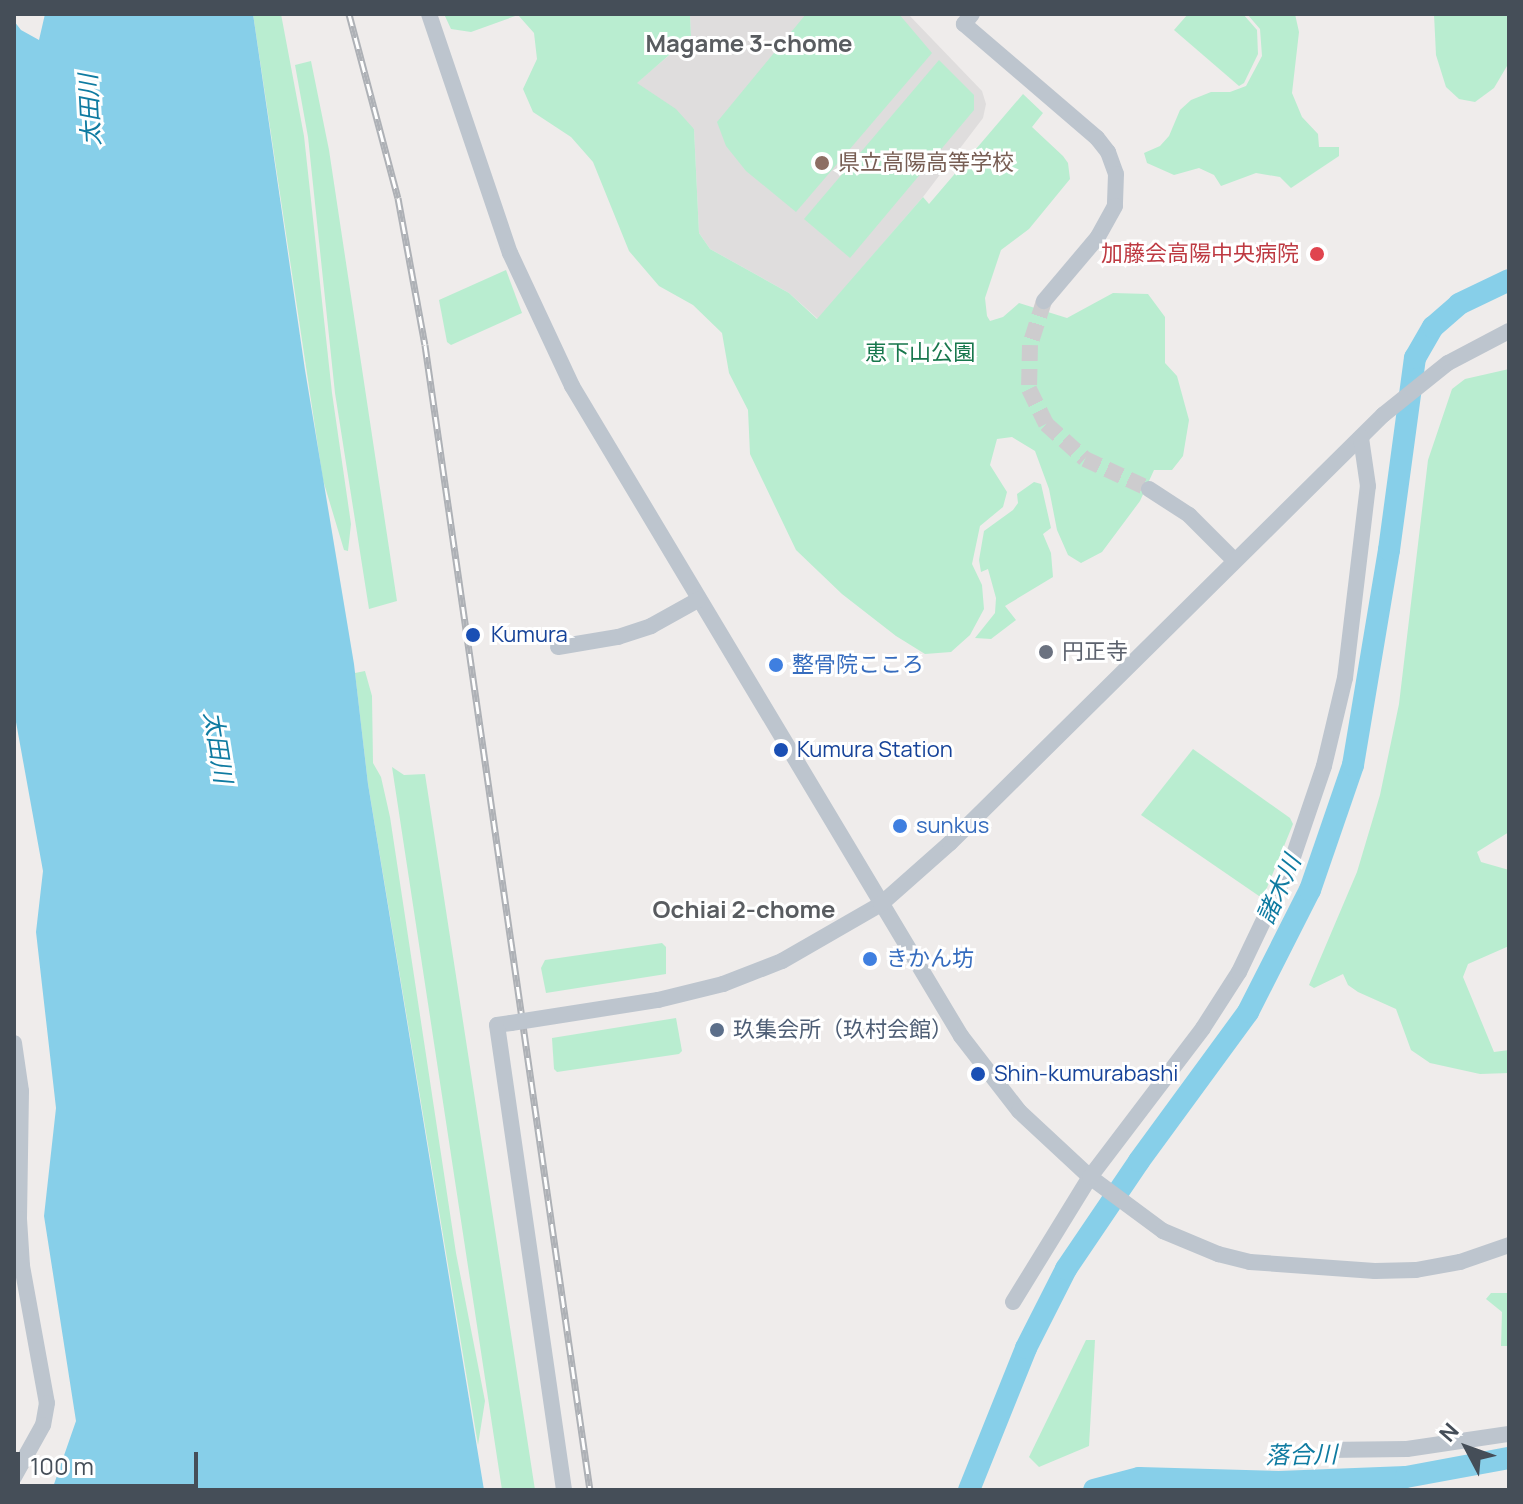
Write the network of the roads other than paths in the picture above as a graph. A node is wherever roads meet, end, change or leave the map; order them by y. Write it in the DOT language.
graph roads {
  1 [pos="429,14"];
  2 [pos="972,14"];
  3 [pos="1044,301"];
  4 [pos="1509,331"];
  5 [pos="1361,438"];
  6 [pos="1149,489"];
  7 [pos="1234,560"];
  8 [pos="698,600"];
  9 [pos="558,647"];
  10 [pos="881,904"];
  11 [pos="14,1043"];
  12 [pos="1094,1179"];
  13 [pos="1509,1245"];
  14 [pos="1013,1302"];
  15 [pos="1509,1434"];
  16 [pos="1325,1450"];
  17 [pos="14,1477"];
  18 [pos="564,1490"];
  1 -- 8 [label="street"];
  2 -- 3 [label="street"];
  4 -- 5 [label="street"];
  5 -- 7 [label="street"];
  5 -- 12 [label="street"];
  6 -- 7 [label="street"];
  7 -- 10 [label="street"];
  8 -- 9 [label="street"];
  8 -- 10 [label="street"];
  10 -- 12 [label="street"];
  10 -- 18 [label="street, bridge"];
  11 -- 17 [label="street"];
  12 -- 13 [label="street"];
  12 -- 14 [label="street"];
  15 -- 16 [label="street"];
}
